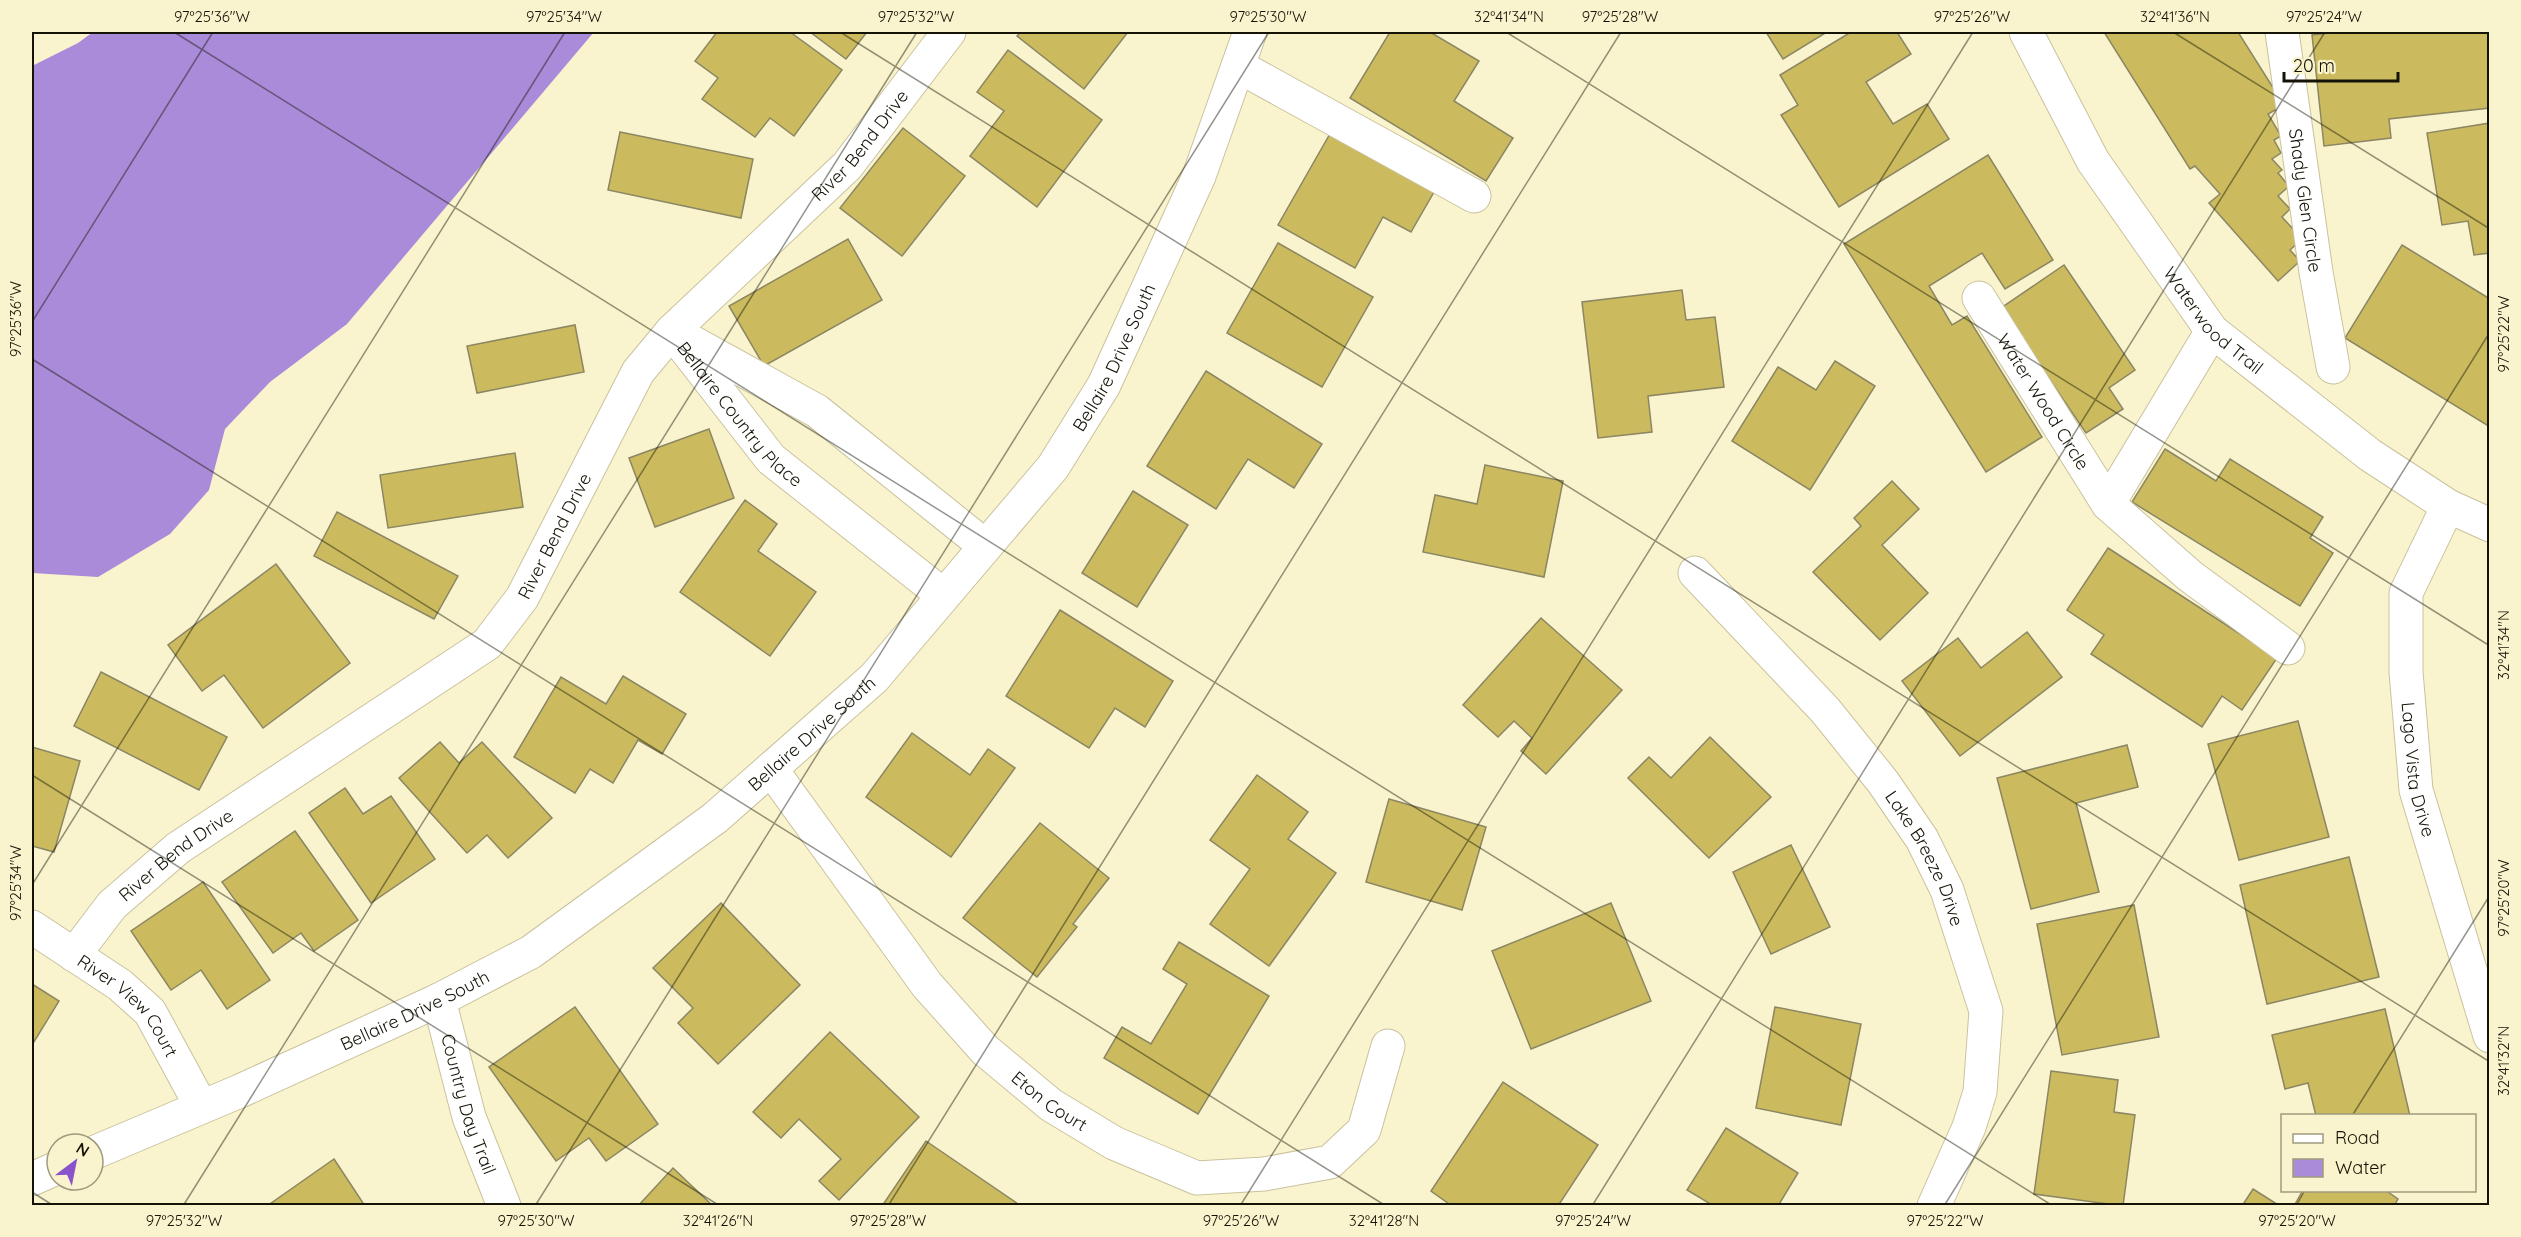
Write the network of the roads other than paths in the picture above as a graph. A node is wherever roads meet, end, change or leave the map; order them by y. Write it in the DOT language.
graph roads {
  1 [pos="949,32"];
  2 [pos="1250,32"];
  3 [pos="2026,32"];
  4 [pos="2282,32"];
  5 [pos="1238,66"];
  6 [pos="1474,196"];
  7 [pos="1979,298"];
  8 [pos="672,331"];
  9 [pos="2212,332"];
  10 [pos="2333,367"];
  11 [pos="2108,504"];
  12 [pos="2448,506"];
  13 [pos="2490,525"];
  14 [pos="985,546"];
  15 [pos="1695,573"];
  16 [pos="943,595"];
  17 [pos="2288,648"];
  18 [pos="771,769"];
  19 [pos="32,927"];
  20 [pos="75,955"];
  21 [pos="439,1000"];
  22 [pos="2490,1036"];
  23 [pos="1388,1046"];
  24 [pos="201,1106"];
  25 [pos="105,1148"];
  26 [pos="504,1206"];
  27 [pos="1934,1206"];
  1 -- 8 [label="street, River Bend Drive"];
  2 -- 5 [label="street, Bellaire Drive South"];
  3 -- 9 [label="street, Waterwood Trail"];
  4 -- 10 [label="street, Shady Glen Circle"];
  5 -- 6 [label="street"];
  5 -- 14 [label="street, Bellaire Drive South"];
  7 -- 11 [label="street, Water Wood Circle"];
  8 -- 14 [label="street, Bellaire Country Place"];
  8 -- 16 [label="street, Bellaire Country Place"];
  8 -- 20 [label="street, River Bend Drive"];
  9 -- 11 [label="street"];
  9 -- 12 [label="street, Waterwood Trail"];
  11 -- 17 [label="street, Water Wood Circle"];
  12 -- 13 [label="street, Waterwood Trail"];
  12 -- 22 [label="street, Lago Vista Drive"];
  14 -- 16 [label="street, Bellaire Drive South"];
  15 -- 27 [label="street, Lake Breeze Drive"];
  16 -- 18 [label="street, Bellaire Drive South"];
  18 -- 21 [label="street, Bellaire Drive South"];
  18 -- 23 [label="street, Eton Court"];
  19 -- 20 [label="street, River View Court"];
  20 -- 24 [label="street, River View Court"];
  21 -- 24 [label="street, Bellaire Drive South"];
  21 -- 26 [label="street, Country Day Trail"];
  24 -- 25 [label="street, Bellaire Drive South"];
}
